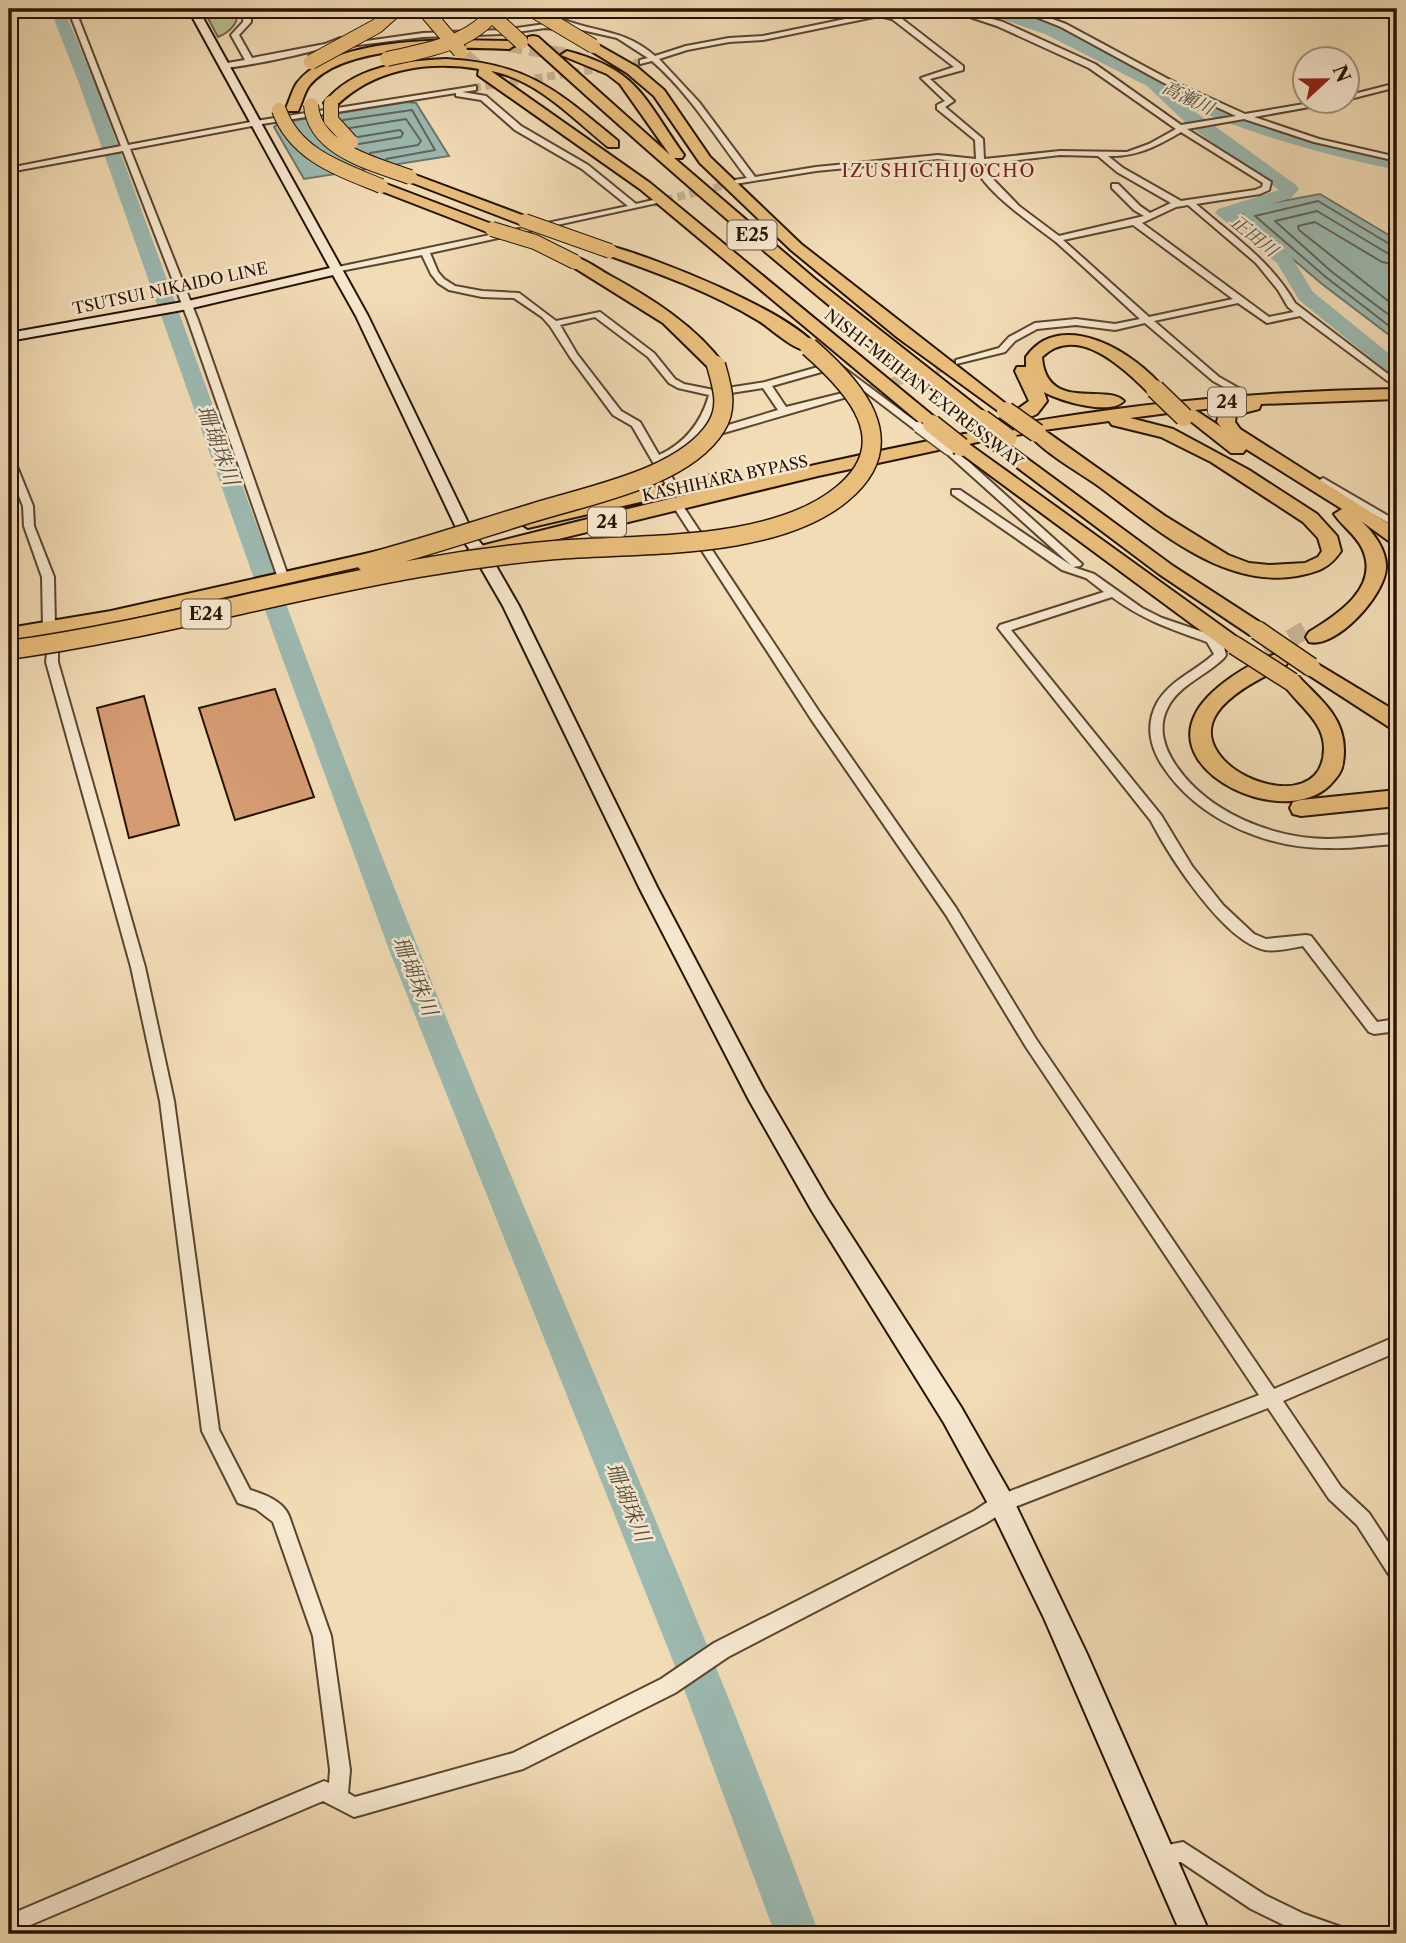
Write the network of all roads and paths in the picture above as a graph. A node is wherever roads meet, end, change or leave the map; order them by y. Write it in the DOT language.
graph roads {
  1 [pos="31,9"];
  2 [pos="43,9"];
  3 [pos="71,9"];
  4 [pos="193,9"];
  5 [pos="265,9"];
  6 [pos="387,9"];
  7 [pos="416,9"];
  8 [pos="424,9"];
  9 [pos="461,9"];
  10 [pos="485,9"];
  11 [pos="498,9"];
  12 [pos="531,9"];
  13 [pos="544,9"];
  14 [pos="949,9"];
  15 [pos="1019,9"];
  16 [pos="574,29"];
  17 [pos="521,42"];
  18 [pos="327,46"];
  19 [pos="463,54"];
  20 [pos="567,55"];
  21 [pos="656,60"];
  22 [pos="250,62"];
  23 [pos="643,62"];
  24 [pos="224,66"];
  25 [pos="483,72"];
  26 [pos="1397,85"];
  27 [pos="473,88"];
  28 [pos="445,93"];
  29 [pos="1360,94"];
  30 [pos="284,102"];
  31 [pos="1290,108"];
  32 [pos="1245,115"];
  33 [pos="255,124"];
  34 [pos="1180,128"];
  35 [pos="125,150"];
  36 [pos="1101,154"];
  37 [pos="628,155"];
  38 [pos="1397,159"];
  39 [pos="978,162"];
  40 [pos="646,169"];
  41 [pos="9,170"];
  42 [pos="417,175"];
  43 [pos="752,179"];
  44 [pos="738,182"];
  45 [pos="665,183"];
  46 [pos="1115,186"];
  47 [pos="653,203"];
  48 [pos="1184,203"];
  49 [pos="635,207"];
  50 [pos="704,212"];
  51 [pos="1150,216"];
  52 [pos="1135,222"];
  53 [pos="1057,239"];
  54 [pos="742,241"];
  55 [pos="425,251"];
  56 [pos="338,270"];
  57 [pos="807,282"];
  58 [pos="1240,300"];
  59 [pos="186,305"];
  60 [pos="1301,313"];
  61 [pos="1147,320"];
  62 [pos="554,324"];
  63 [pos="9,338"];
  64 [pos="959,362"];
  65 [pos="1394,384"];
  66 [pos="766,385"];
  67 [pos="1160,389"];
  68 [pos="864,391"];
  69 [pos="1239,392"];
  70 [pos="714,393"];
  71 [pos="1199,396"];
  72 [pos="784,411"];
  73 [pos="974,421"];
  74 [pos="1058,423"];
  75 [pos="925,426"];
  76 [pos="1002,428"];
  77 [pos="692,439"];
  78 [pos="955,448"];
  79 [pos="1235,455"];
  80 [pos="9,459"];
  81 [pos="657,460"];
  82 [pos="1323,481"];
  83 [pos="1282,482"];
  84 [pos="956,492"];
  85 [pos="675,497"];
  86 [pos="1397,525"];
  87 [pos="1397,538"];
  88 [pos="473,544"];
  89 [pos="400,563"];
  90 [pos="1090,576"];
  91 [pos="283,586"];
  92 [pos="1113,593"];
  93 [pos="9,634"];
  94 [pos="1311,634"];
  95 [pos="50,638"];
  96 [pos="9,652"];
  97 [pos="1318,662"];
  98 [pos="1397,704"];
  99 [pos="1397,722"];
  100 [pos="1397,798"];
  101 [pos="1397,839"];
  102 [pos="1397,1025"];
  103 [pos="1397,1344"];
  104 [pos="1272,1398"];
  105 [pos="1001,1503"];
  106 [pos="1397,1572"];
  107 [pos="338,1797"];
  108 [pos="1159,1855"];
  109 [pos="9,1925"];
  110 [pos="1196,1934"];
  111 [pos="1334,1934"];
  1 -- 2 [label="street"];
  3 -- 35 [label="street"];
  4 -- 24 [label="main road"];
  5 -- 22 [label="street"];
  6 -- 7 [label="street"];
  6 -- 18 [label="street"];
  6 -- 30 [label="highway, bridge"];
  8 -- 19 [label="highway, bridge"];
  9 -- 11 [label="street"];
  10 -- 17 [label="highway, NISHI-MEIHAN EXPRESSWAY / E25, bridge"];
  11 -- 17 [label="highway, NISHI-MEIHAN EXPRESSWAY / E25"];
  11 -- 42 [label="highway, 24, bridge"];
  12 -- 76 [label="highway, bridge"];
  13 -- 16 [label="street"];
  14 -- 34 [label="street"];
  15 -- 32 [label="street"];
  16 -- 18 [label="street"];
  16 -- 21 [label="street"];
  17 -- 30 [label="highway"];
  17 -- 54 [label="highway, NISHI-MEIHAN EXPRESSWAY / E25"];
  17 -- 57 [label="highway, NISHI-MEIHAN EXPRESSWAY / E25"];
  18 -- 22 [label="street"];
  20 -- 57 [label="highway"];
  21 -- 23 [label="street"];
  21 -- 39 [label="street"];
  21 -- 43 [label="street"];
  22 -- 24 [label="street"];
  24 -- 33 [label="main road"];
  25 -- 75 [label="highway"];
  26 -- 29 [label="street"];
  27 -- 28 [label="street"];
  28 -- 33 [label="street"];
  28 -- 49 [label="street"];
  30 -- 89 [label="highway, bridge"];
  31 -- 32 [label="street"];
  32 -- 34 [label="street"];
  32 -- 38 [label="street"];
  33 -- 35 [label="street"];
  33 -- 56 [label="main road"];
  34 -- 36 [label="street"];
  34 -- 48 [label="street"];
  35 -- 41 [label="street"];
  35 -- 59 [label="street"];
  36 -- 39 [label="street"];
  36 -- 48 [label="street"];
  37 -- 42 [label="highway, bridge"];
  39 -- 43 [label="street"];
  39 -- 53 [label="street"];
  40 -- 45 [label="highway"];
  42 -- 89 [label="highway, 24, bridge"];
  43 -- 44 [label="street"];
  46 -- 51 [label="street"];
  47 -- 49 [label="street"];
  48 -- 51 [label="street"];
  48 -- 60 [label="street"];
  49 -- 55 [label="street"];
  50 -- 54 [label="highway"];
  51 -- 52 [label="street"];
  52 -- 53 [label="street"];
  52 -- 58 [label="street"];
  53 -- 61 [label="street"];
  54 -- 73 [label="highway, NISHI-MEIHAN EXPRESSWAY / E25"];
  55 -- 56 [label="street"];
  55 -- 62 [label="street"];
  56 -- 59 [label="main road, TSUTSUI NIKAIDO LINE"];
  56 -- 88 [label="main road"];
  57 -- 73 [label="highway, NISHI-MEIHAN EXPRESSWAY / E25"];
  58 -- 60 [label="street"];
  58 -- 61 [label="street"];
  59 -- 63 [label="main road, TSUTSUI NIKAIDO LINE"];
  59 -- 91 [label="street"];
  60 -- 65 [label="street"];
  61 -- 64 [label="street"];
  61 -- 69 [label="street"];
  62 -- 70 [label="street"];
  62 -- 81 [label="street"];
  65 -- 69 [label="highway, 24"];
  65 -- 74 [label="highway, 24"];
  65 -- 79 [label="highway"];
  66 -- 70 [label="street"];
  66 -- 72 [label="street"];
  66 -- 75 [label="street"];
  67 -- 71 [label="highway"];
  67 -- 76 [label="highway"];
  67 -- 79 [label="highway, bridge"];
  68 -- 72 [label="street"];
  69 -- 71 [label="highway, 24"];
  70 -- 77 [label="street"];
  71 -- 76 [label="highway, KASHIHARA BYPASS / 24"];
  72 -- 77 [label="street"];
  73 -- 76 [label="highway, NISHI-MEIHAN EXPRESSWAY / E25"];
  74 -- 79 [label="highway"];
  74 -- 85 [label="highway, KASHIHARA BYPASS / 24"];
  75 -- 78 [label="highway, bridge"];
  76 -- 83 [label="highway, bridge"];
  76 -- 85 [label="highway, KASHIHARA BYPASS / 24"];
  76 -- 97 [label="highway, NISHI-MEIHAN EXPRESSWAY / E25, bridge"];
  77 -- 81 [label="street"];
  78 -- 90 [label="street"];
  78 -- 100 [label="highway, bridge"];
  79 -- 83 [label="highway"];
  79 -- 83 [label="highway"];
  79 -- 83 [label="highway"];
  80 -- 95 [label="street"];
  81 -- 85 [label="street"];
  82 -- 86 [label="street"];
  83 -- 87 [label="highway"];
  83 -- 94 [label="highway"];
  84 -- 90 [label="street"];
  85 -- 88 [label="highway, KASHIHARA BYPASS / 24"];
  85 -- 104 [label="street"];
  88 -- 91 [label="highway, KASHIHARA BYPASS / 24"];
  88 -- 105 [label="main road"];
  89 -- 93 [label="highway, E24, bridge"];
  89 -- 96 [label="highway, E24, bridge"];
  90 -- 92 [label="street"];
  91 -- 95 [label="highway, KASHIHARA BYPASS / 24, bridge"];
  92 -- 101 [label="street"];
  92 -- 102 [label="street"];
  93 -- 95 [label="highway, KASHIHARA BYPASS / 24"];
  95 -- 96 [label="highway, KASHIHARA BYPASS / 24"];
  95 -- 107 [label="street"];
  97 -- 98 [label="highway, NISHI-MEIHAN EXPRESSWAY / E25"];
  97 -- 99 [label="highway, NISHI-MEIHAN EXPRESSWAY / E25"];
  103 -- 104 [label="street"];
  104 -- 105 [label="street"];
  104 -- 106 [label="street"];
  105 -- 107 [label="street"];
  105 -- 108 [label="main road"];
  107 -- 109 [label="street"];
  108 -- 110 [label="main road"];
  108 -- 111 [label="street"];
}
